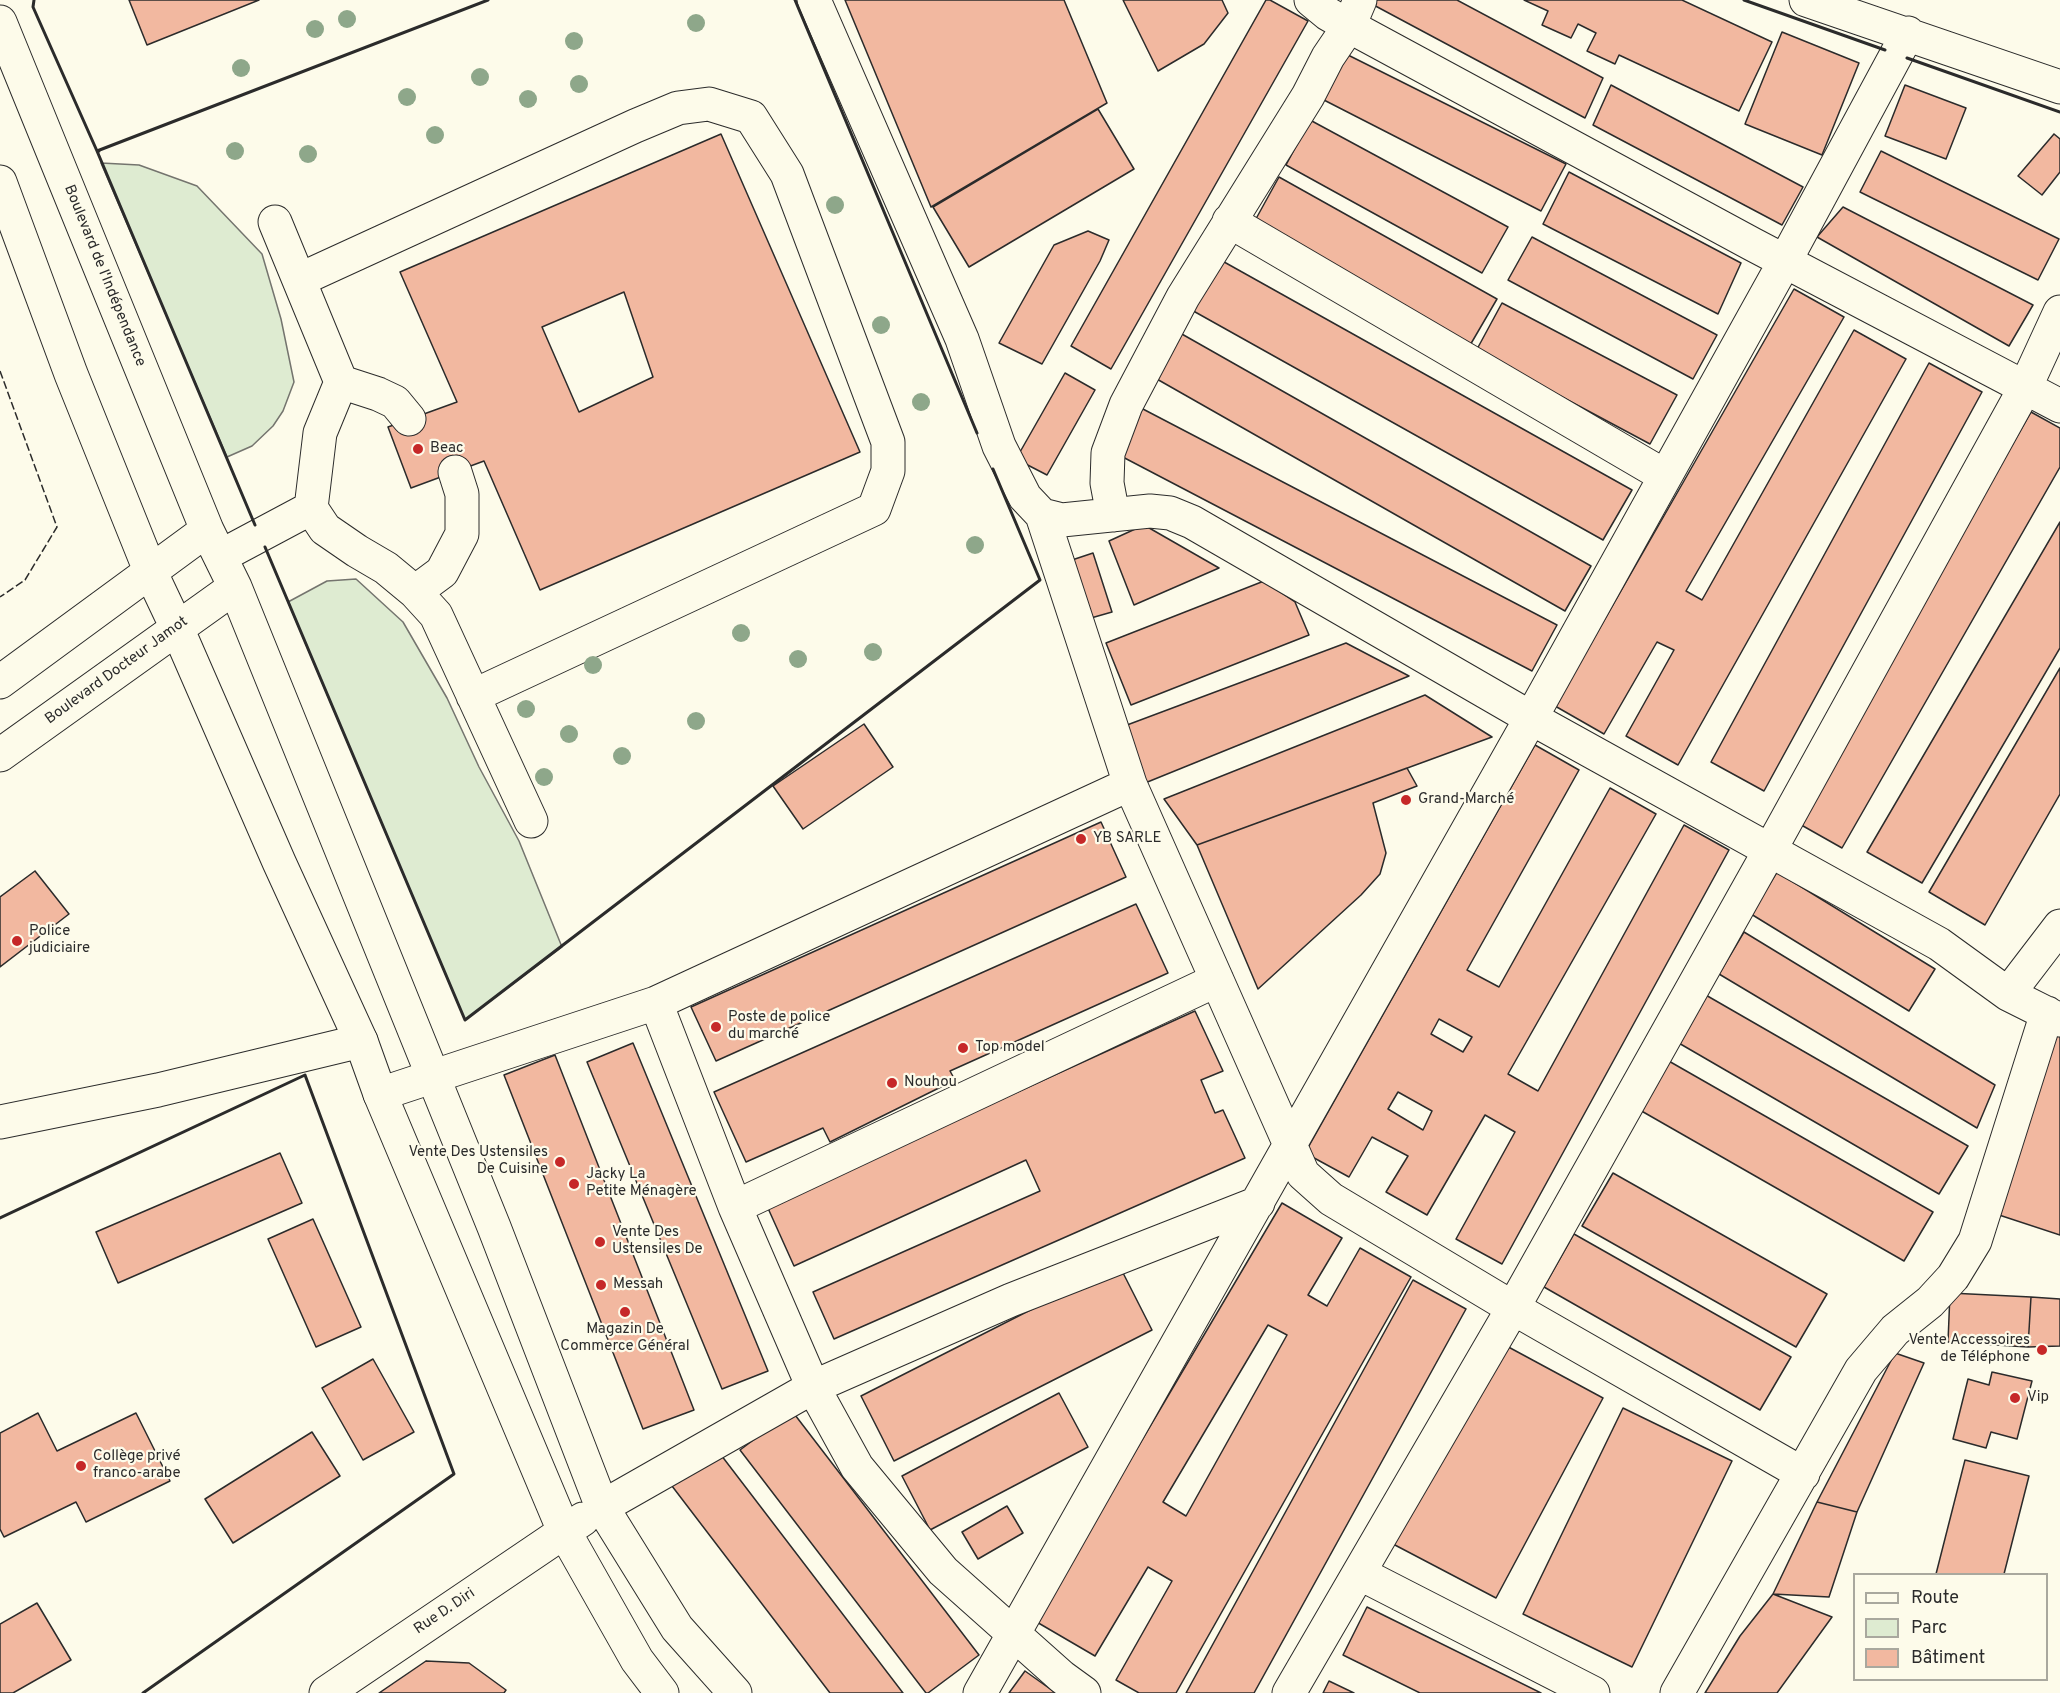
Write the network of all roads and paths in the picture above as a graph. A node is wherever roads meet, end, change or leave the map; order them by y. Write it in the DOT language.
graph roads {
  1 [pos="814,0"];
  2 [pos="1311,0"];
  3 [pos="1806,0"];
  4 [pos="1354,13"];
  5 [pos="0,22"];
  6 [pos="1908,33"];
  7 [pos="2060,87"];
  8 [pos="0,182"];
  9 [pos="1229,221"];
  10 [pos="275,222"];
  11 [pos="1785,261"];
  12 [pos="299,280"];
  13 [pos="2060,312"];
  14 [pos="341,382"];
  15 [pos="2025,388"];
  16 [pos="2060,406"];
  17 [pos="409,419"];
  18 [pos="454,472"];
  19 [pos="1665,476"];
  20 [pos="311,508"];
  21 [pos="1042,514"];
  22 [pos="1113,514"];
  23 [pos="214,543"];
  24 [pos="151,573"];
  25 [pos="234,587"];
  26 [pos="415,592"];
  27 [pos="177,628"];
  28 [pos="0,682"];
  29 [pos="474,696"];
  30 [pos="1531,718"];
  31 [pos="0,755"];
  32 [pos="1130,784"];
  33 [pos="531,820"];
  34 [pos="1770,850"];
  35 [pos="2060,926"];
  36 [pos="1217,981"];
  37 [pos="2008,994"];
  38 [pos="656,1003"];
  39 [pos="2054,1017"];
  40 [pos="361,1041"];
  41 [pos="433,1077"];
  42 [pos="380,1094"];
  43 [pos="0,1122"];
  44 [pos="1289,1146"];
  45 [pos="1258,1203"];
  46 [pos="735,1207"];
  47 [pos="1513,1308"];
  48 [pos="813,1387"];
  49 [pos="1803,1474"];
  50 [pos="602,1507"];
  51 [pos="564,1531"];
  52 [pos="1359,1573"];
  53 [pos="1013,1633"];
  54 [pos="326,1693"];
  55 [pos="662,1693"];
  56 [pos="735,1693"];
  57 [pos="980,1693"];
  58 [pos="1084,1693"];
  59 [pos="1289,1693"];
  60 [pos="1593,1693"];
  61 [pos="1677,1693"];
  1 -- 21 [label="street"];
  2 -- 4 [label="street"];
  3 -- 6 [label="street"];
  4 -- 9 [label="street"];
  4 -- 11 [label="street"];
  5 -- 23 [label="street, Boulevard de l'Indépendance"];
  6 -- 7 [label="street"];
  6 -- 11 [label="street"];
  8 -- 24 [label="street"];
  9 -- 19 [label="street"];
  9 -- 22 [label="street"];
  10 -- 12 [label="street"];
  11 -- 15 [label="street"];
  11 -- 19 [label="street"];
  12 -- 14 [label="street"];
  12 -- 29 [label="street"];
  13 -- 15 [label="street"];
  14 -- 17 [label="street"];
  14 -- 20 [label="street"];
  15 -- 16 [label="street"];
  15 -- 34 [label="street"];
  18 -- 26 [label="street"];
  19 -- 30 [label="street"];
  20 -- 23 [label="street"];
  20 -- 26 [label="street"];
  21 -- 22 [label="street"];
  21 -- 32 [label="street"];
  22 -- 30 [label="street"];
  23 -- 24 [label="street"];
  23 -- 25 [label="street, Boulevard de l'Indépendance"];
  24 -- 27 [label="street"];
  24 -- 28 [label="street"];
  25 -- 27 [label="street, Boulevard Docteur Jamot"];
  25 -- 41 [label="street, Boulevard de l'Indépendance"];
  26 -- 29 [label="street"];
  27 -- 31 [label="street, Boulevard Docteur Jamot"];
  27 -- 40 [label="street"];
  29 -- 33 [label="street"];
  30 -- 34 [label="street"];
  30 -- 44 [label="street"];
  32 -- 36 [label="street"];
  32 -- 38 [label="street"];
  34 -- 37 [label="street"];
  34 -- 47 [label="street"];
  35 -- 37 [label="street"];
  36 -- 44 [label="street"];
  36 -- 46 [label="street"];
  37 -- 39 [label="street"];
  38 -- 41 [label="street"];
  38 -- 46 [label="street"];
  39 -- 49 [label="street"];
  40 -- 42 [label="street"];
  40 -- 43 [label="street"];
  41 -- 42 [label="street"];
  41 -- 50 [label="street, Boulevard de l'Indépendance"];
  42 -- 51 [label="street"];
  44 -- 45 [label="street"];
  44 -- 47 [label="street"];
  45 -- 48 [label="street, Rue D. Diri"];
  45 -- 53 [label="street"];
  46 -- 48 [label="street"];
  47 -- 49 [label="street"];
  47 -- 52 [label="street"];
  48 -- 50 [label="street, Rue D. Diri"];
  48 -- 53 [label="street"];
  49 -- 61 [label="street"];
  50 -- 51 [label="street, Rue D. Diri"];
  50 -- 56 [label="street, Boulevard de l'Indépendance"];
  51 -- 54 [label="street, Rue D. Diri"];
  51 -- 55 [label="street"];
  52 -- 59 [label="street"];
  52 -- 60 [label="street"];
  53 -- 57 [label="street"];
  53 -- 58 [label="street"];
}
